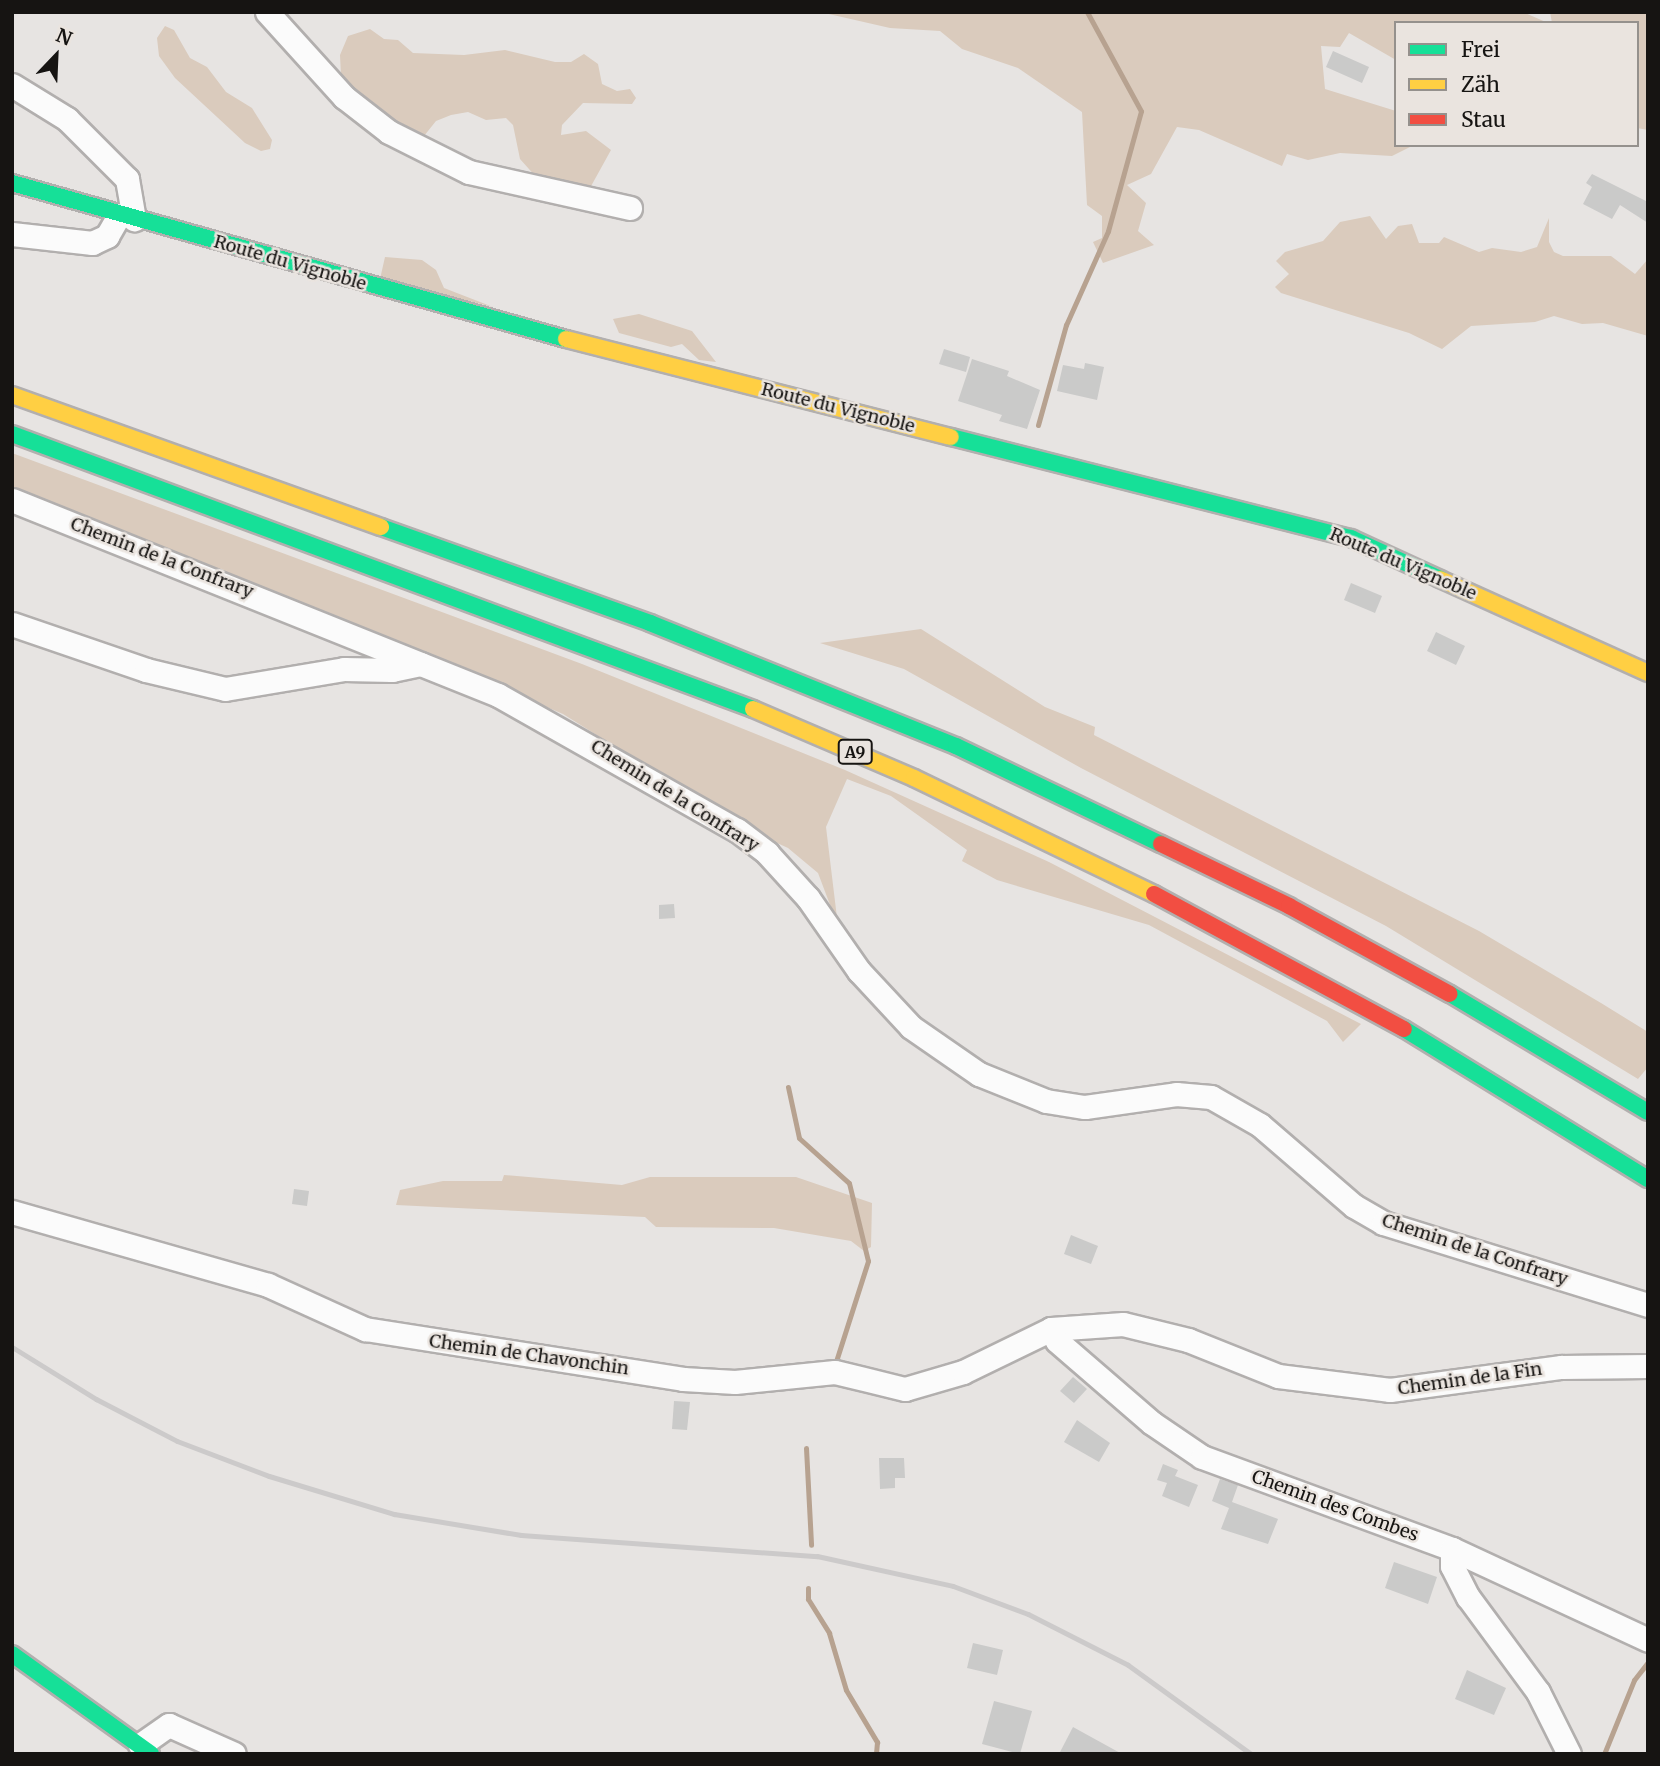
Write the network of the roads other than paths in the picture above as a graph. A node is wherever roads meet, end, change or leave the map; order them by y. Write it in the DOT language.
graph roads {
  1 [pos="267,12"];
  2 [pos="12,85"];
  3 [pos="12,183"];
  4 [pos="630,208"];
  5 [pos="126,217"];
  6 [pos="12,234"];
  7 [pos="12,395"];
  8 [pos="12,434"];
  9 [pos="12,500"];
  10 [pos="12,624"];
  11 [pos="421,664"];
  12 [pos="1648,674"];
  13 [pos="1648,1112"];
  14 [pos="1648,1179"];
  15 [pos="12,1212"];
  16 [pos="1648,1305"];
  17 [pos="1051,1329"];
  18 [pos="1648,1366"];
  19 [pos="1452,1549"];
  20 [pos="1648,1640"];
  21 [pos="12,1654"];
  22 [pos="145,1750"];
  23 [pos="234,1754"];
  24 [pos="1569,1754"];
  1 -- 4 [label="street"];
  2 -- 5 [label="street"];
  3 -- 5 [label="main road, Route du Vignoble"];
  5 -- 6 [label="street"];
  5 -- 12 [label="main road, Route du Vignoble"];
  7 -- 13 [label="main road"];
  8 -- 14 [label="main road, A9"];
  9 -- 11 [label="street, Chemin de la Confrary"];
  10 -- 11 [label="street"];
  11 -- 16 [label="street, Chemin de la Confrary"];
  15 -- 17 [label="street, Chemin de Chavonchin"];
  17 -- 18 [label="street, Chemin de la Fin"];
  17 -- 19 [label="street, Chemin des Combes"];
  19 -- 20 [label="street, Chemin des Combes"];
  19 -- 24 [label="street"];
  21 -- 22 [label="main road"];
  22 -- 23 [label="street"];
}
